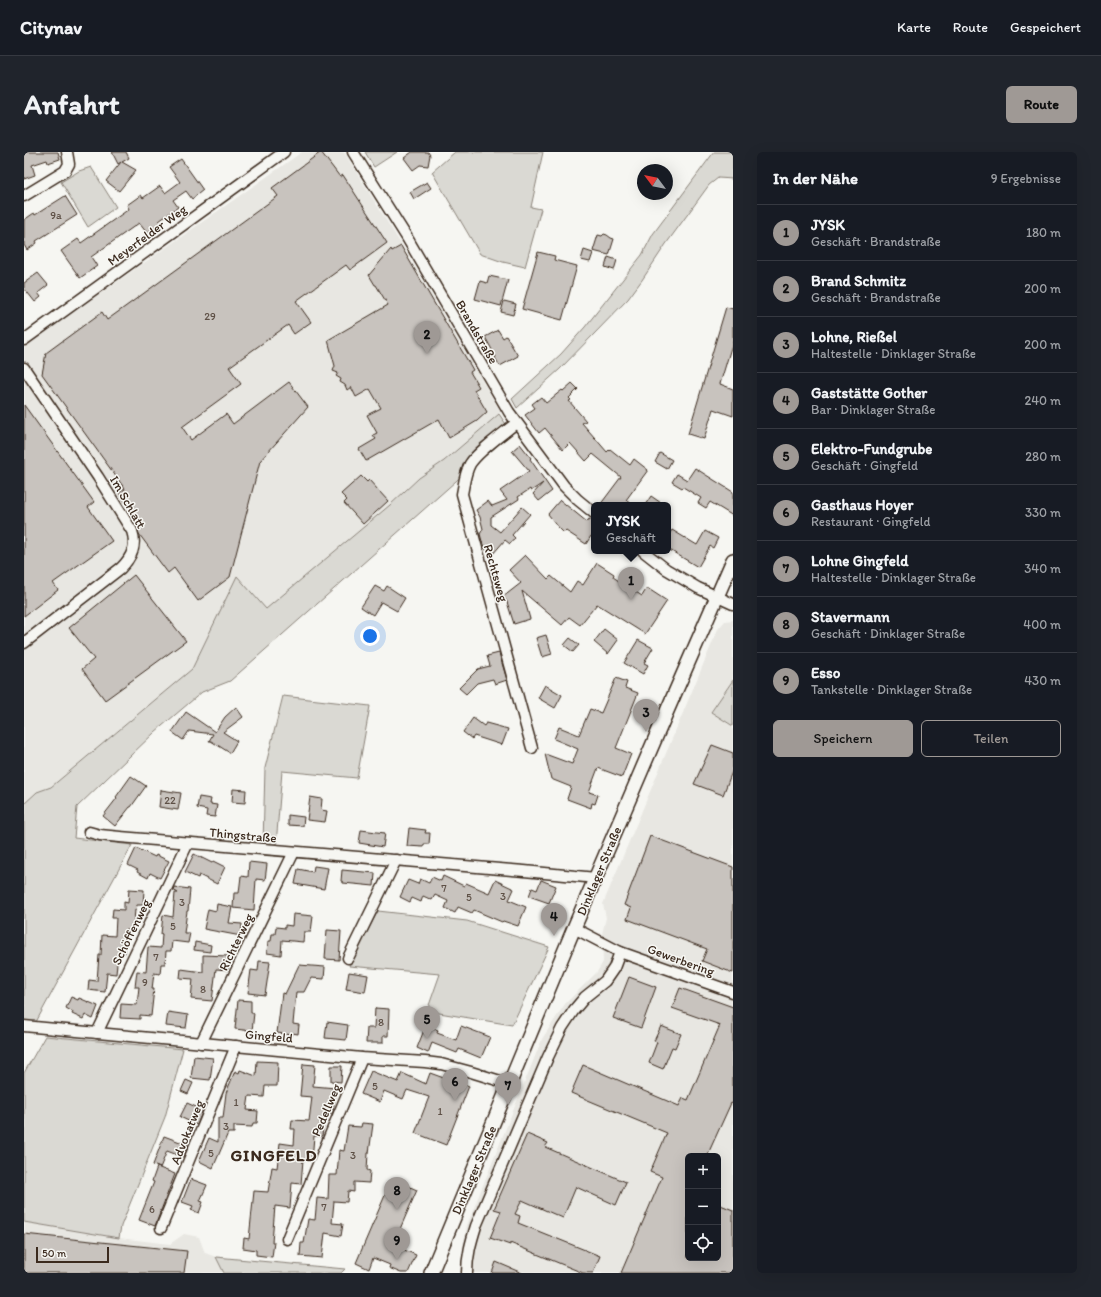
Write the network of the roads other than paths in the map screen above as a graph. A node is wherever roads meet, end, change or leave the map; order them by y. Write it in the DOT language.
graph roads {
  1 [pos="67,152"];
  2 [pos="284,152"];
  3 [pos="353,152"];
  4 [pos="24,196"];
  5 [pos="24,340"];
  6 [pos="24,368"];
  7 [pos="516,423"];
  8 [pos="591,511"];
  9 [pos="647,554"];
  10 [pos="733,560"];
  11 [pos="716,596"];
  12 [pos="733,604"];
  13 [pos="24,643"];
  14 [pos="532,748"];
  15 [pos="89,832"];
  16 [pos="188,843"];
  17 [pos="294,852"];
  18 [pos="396,860"];
  19 [pos="596,878"];
  20 [pos="574,928"];
  21 [pos="620,952"];
  22 [pos="348,958"];
  23 [pos="733,992"];
  24 [pos="24,1026"];
  25 [pos="97,1033"];
  26 [pos="201,1043"];
  27 [pos="236,1046"];
  28 [pos="362,1058"];
  29 [pos="510,1084"];
  30 [pos="161,1228"];
  31 [pos="287,1239"];
  32 [pos="431,1273"];
  33 [pos="467,1273"];
  1 -- 4 [label="street"];
  2 -- 5 [label="street, Meyerfelder Weg"];
  3 -- 7 [label="street, Brandstraße"];
  6 -- 13 [label="street, Im Schlatt"];
  7 -- 8 [label="street, Brandstraße"];
  7 -- 14 [label="street, Rechtsweg"];
  9 -- 11 [label="street"];
  10 -- 11 [label="main road, Dinklager Straße"];
  11 -- 12 [label="street"];
  11 -- 19 [label="main road, Dinklager Straße"];
  15 -- 16 [label="street, Thingstraße"];
  16 -- 17 [label="street, Thingstraße"];
  16 -- 25 [label="street, Schöffenweg"];
  17 -- 18 [label="street, Thingstraße"];
  17 -- 26 [label="street, Richterweg"];
  18 -- 19 [label="street, Thingstraße"];
  18 -- 22 [label="street"];
  19 -- 20 [label="main road, Dinklager Straße"];
  20 -- 21 [label="street, Gewerbering"];
  20 -- 29 [label="main road, Dinklager Straße"];
  21 -- 23 [label="street, Gewerbering"];
  21 -- 33 [label="street"];
  24 -- 25 [label="street, Gingfeld"];
  25 -- 26 [label="street, Gingfeld"];
  26 -- 27 [label="street, Gingfeld"];
  27 -- 28 [label="street, Gingfeld"];
  27 -- 30 [label="street, Advokatweg"];
  28 -- 29 [label="street, Gingfeld"];
  28 -- 31 [label="street, Pedellweg"];
  29 -- 32 [label="main road, Dinklager Straße"];
}
